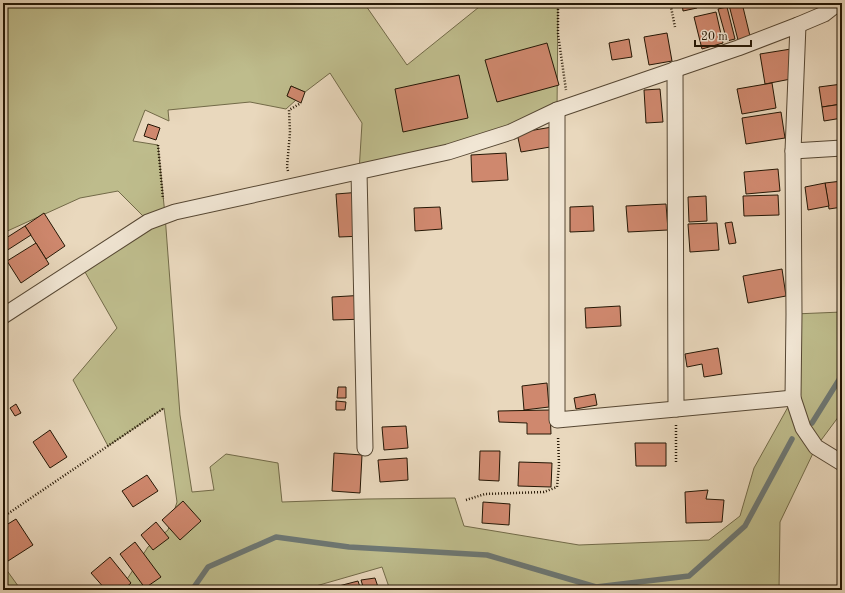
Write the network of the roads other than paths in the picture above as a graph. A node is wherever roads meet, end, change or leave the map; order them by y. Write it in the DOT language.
graph roads {
  1 [pos="838,3"];
  2 [pos="798,26"];
  3 [pos="675,69"];
  4 [pos="563,108"];
  5 [pos="842,148"];
  6 [pos="793,151"];
  7 [pos="359,172"];
  8 [pos="3,316"];
  9 [pos="793,398"];
  10 [pos="676,409"];
  11 [pos="365,448"];
  12 [pos="842,464"];
  1 -- 2 [label="street"];
  2 -- 3 [label="street"];
  2 -- 6 [label="street"];
  3 -- 4 [label="street"];
  3 -- 10 [label="street"];
  4 -- 7 [label="street"];
  4 -- 10 [label="street"];
  5 -- 6 [label="street"];
  6 -- 9 [label="street"];
  7 -- 8 [label="street"];
  7 -- 11 [label="street"];
  9 -- 10 [label="street"];
  9 -- 12 [label="street"];
}
